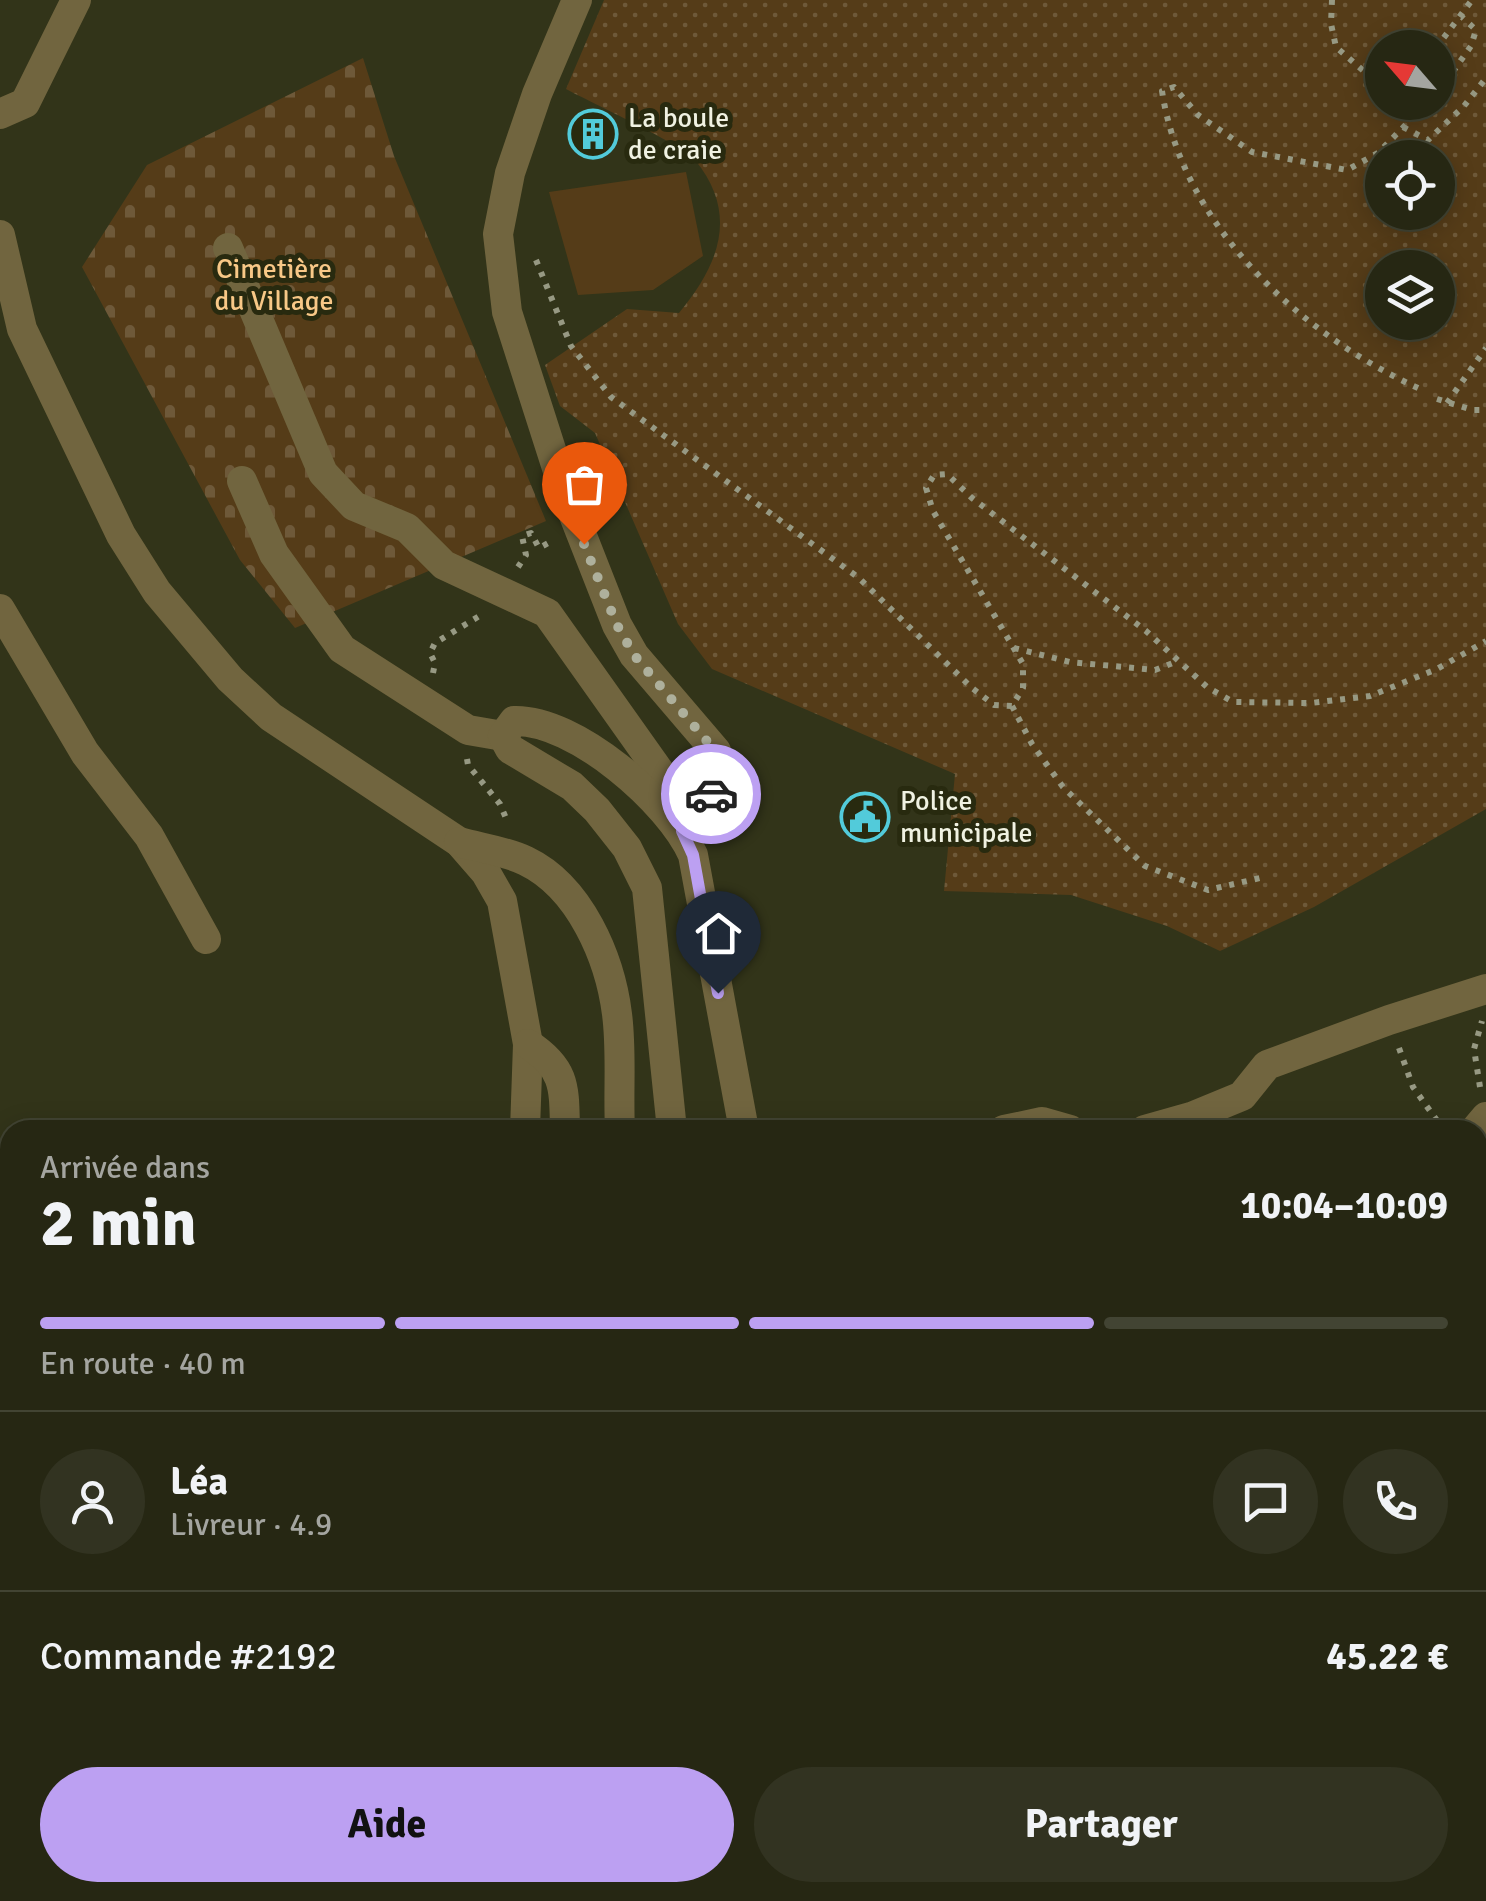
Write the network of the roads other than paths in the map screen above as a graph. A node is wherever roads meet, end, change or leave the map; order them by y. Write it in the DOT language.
graph roads {
  1 [pos="76,0"];
  2 [pos="577,0"];
  3 [pos="0,114"];
  4 [pos="0,236"];
  5 [pos="228,248"];
  6 [pos="11,339"];
  7 [pos="242,482"];
  8 [pos="0,609"];
  9 [pos="504,736"];
  10 [pos="682,831"];
  11 [pos="459,842"];
  12 [pos="206,940"];
  13 [pos="1486,989"];
  14 [pos="528,1044"];
  15 [pos="525,1120"];
  16 [pos="564,1120"];
  17 [pos="620,1120"];
  18 [pos="671,1120"];
  19 [pos="742,1120"];
  20 [pos="1200,1120"];
  1 -- 3 [label="street"];
  2 -- 10 [label="street"];
  4 -- 6 [label="street"];
  5 -- 10 [label="street"];
  6 -- 11 [label="street"];
  7 -- 9 [label="street"];
  8 -- 12 [label="street"];
  9 -- 10 [label="street"];
  9 -- 18 [label="street"];
  10 -- 19 [label="street"];
  11 -- 14 [label="street"];
  11 -- 17 [label="street"];
  13 -- 20 [label="street"];
  14 -- 15 [label="street"];
  14 -- 16 [label="street"];
}
